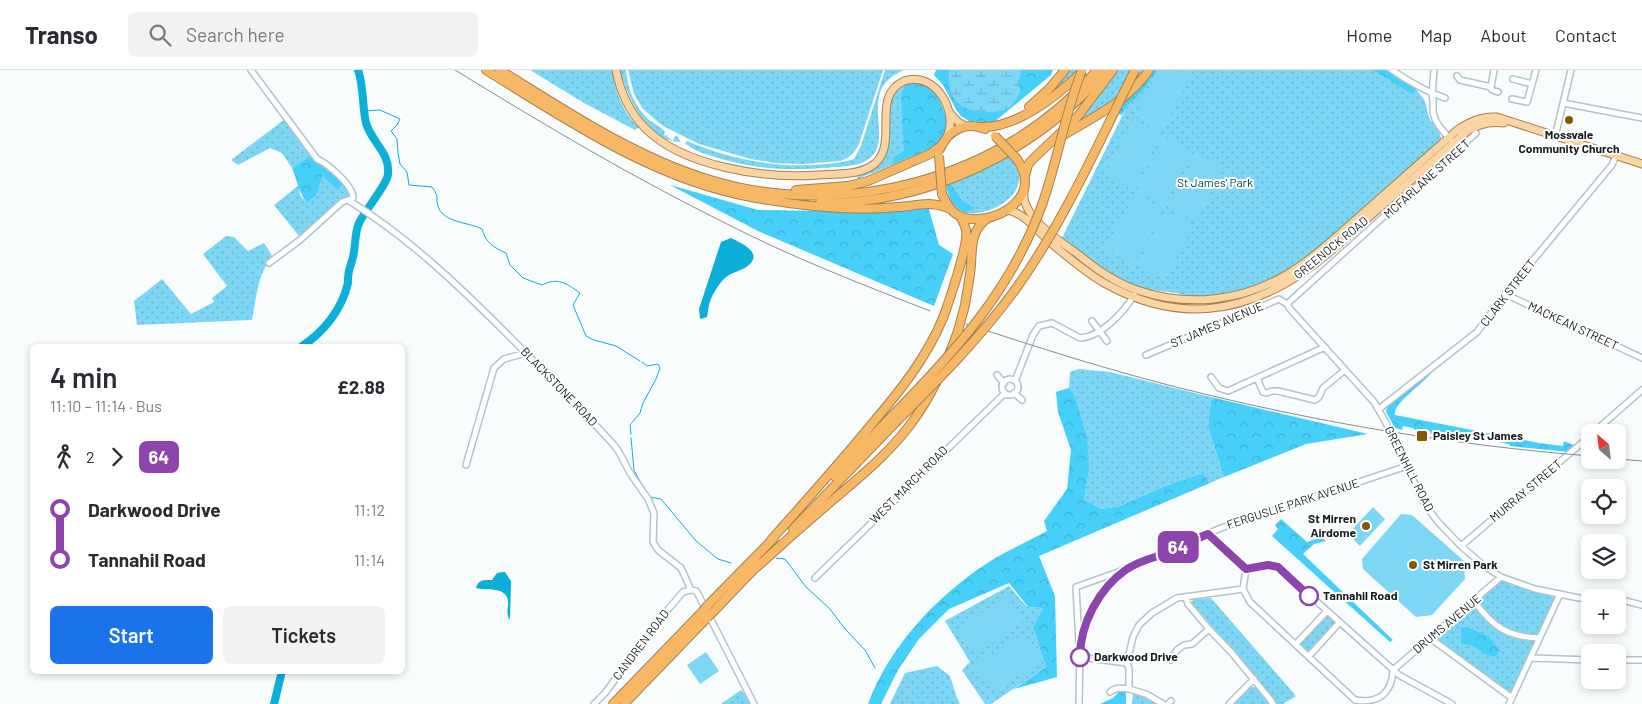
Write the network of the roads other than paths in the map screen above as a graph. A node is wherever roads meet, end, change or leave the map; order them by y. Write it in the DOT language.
graph roads {
  1 [pos="251,70"];
  2 [pos="486,70"];
  3 [pos="500,70"];
  4 [pos="616,70"];
  5 [pos="1065,70"];
  6 [pos="1083,70"];
  7 [pos="1097,70"];
  8 [pos="1106,70"];
  9 [pos="1113,70"];
  10 [pos="1135,70"];
  11 [pos="1149,70"];
  12 [pos="1392,70"];
  13 [pos="1434,70"];
  14 [pos="1494,70"];
  15 [pos="1536,70"];
  16 [pos="1571,70"];
  17 [pos="1457,76"];
  18 [pos="1513,79"];
  19 [pos="1532,84"];
  20 [pos="1491,87"];
  21 [pos="1498,92"];
  22 [pos="1432,94"];
  23 [pos="1445,98"];
  24 [pos="1512,99"];
  25 [pos="1563,103"];
  26 [pos="949,112"];
  27 [pos="1024,115"];
  28 [pos="1642,118"];
  29 [pos="966,126"];
  30 [pos="982,127"];
  31 [pos="1476,133"];
  32 [pos="947,136"];
  33 [pos="1555,137"];
  34 [pos="1451,140"];
  35 [pos="1053,141"];
  36 [pos="942,145"];
  37 [pos="1436,154"];
  38 [pos="1616,156"];
  39 [pos="1445,163"];
  40 [pos="1642,164"];
  41 [pos="1025,176"];
  42 [pos="1024,189"];
  43 [pos="759,191"];
  44 [pos="348,200"];
  45 [pos="768,200"];
  46 [pos="950,209"];
  47 [pos="1007,210"];
  48 [pos="960,216"];
  49 [pos="988,218"];
  50 [pos="269,263"];
  51 [pos="1134,294"];
  52 [pos="1505,294"];
  53 [pos="1288,304"];
  54 [pos="1092,321"];
  55 [pos="1100,332"];
  56 [pos="1107,341"];
  57 [pos="1325,347"];
  58 [pos="526,353"];
  59 [pos="1146,355"];
  60 [pos="1642,358"];
  61 [pos="1345,370"];
  62 [pos="997,374"];
  63 [pos="1211,377"];
  64 [pos="1257,378"];
  65 [pos="1014,381"];
  66 [pos="1004,383"];
  67 [pos="1642,390"];
  68 [pos="1005,393"];
  69 [pos="1014,393"];
  70 [pos="1022,400"];
  71 [pos="1379,408"];
  72 [pos="893,420"];
  73 [pos="1603,424"];
  74 [pos="1581,444"];
  75 [pos="466,465"];
  76 [pos="1407,466"];
  77 [pos="1208,534"];
  78 [pos="771,540"];
  79 [pos="1461,546"];
  80 [pos="756,567"];
  81 [pos="1246,569"];
  82 [pos="1126,570"];
  83 [pos="815,578"];
  84 [pos="1501,578"];
  85 [pos="1243,589"];
  86 [pos="691,590"];
  87 [pos="1560,594"];
  88 [pos="1186,598"];
  89 [pos="1581,598"];
  90 [pos="1474,601"];
  91 [pos="1626,601"];
  92 [pos="1642,605"];
  93 [pos="708,612"];
  94 [pos="1326,612"];
  95 [pos="1340,624"];
  96 [pos="1209,629"];
  97 [pos="1430,638"];
  98 [pos="1540,638"];
  99 [pos="1296,644"];
  100 [pos="1080,646"];
  101 [pos="1308,656"];
  102 [pos="1080,657"];
  103 [pos="1531,658"];
  104 [pos="1172,660"];
  105 [pos="1581,660"];
  106 [pos="1626,660"];
  107 [pos="1642,660"];
  108 [pos="1127,662"];
  109 [pos="1393,670"];
  110 [pos="1254,679"];
  111 [pos="1129,689"];
  112 [pos="1110,692"];
  113 [pos="1512,698"];
  114 [pos="594,704"];
  115 [pos="613,704"];
  116 [pos="624,704"];
  117 [pos="754,704"];
  118 [pos="1079,704"];
  119 [pos="1163,704"];
  120 [pos="1230,704"];
  121 [pos="1272,704"];
  122 [pos="1452,704"];
  123 [pos="1509,704"];
  1 -- 44 [label="street"];
  2 -- 45 [label="highway"];
  3 -- 43 [label="highway"];
  4 -- 26 [label="main road"];
  5 -- 27 [label="highway"];
  6 -- 27 [label="highway"];
  6 -- 72 [label="highway, bridge"];
  7 -- 43 [label="highway"];
  8 -- 45 [label="highway"];
  9 -- 35 [label="highway"];
  10 -- 72 [label="highway, bridge"];
  11 -- 35 [label="highway"];
  12 -- 22 [label="street"];
  13 -- 22 [label="street"];
  14 -- 20 [label="street"];
  15 -- 19 [label="street"];
  16 -- 25 [label="street"];
  17 -- 20 [label="street"];
  18 -- 19 [label="street"];
  19 -- 24 [label="street"];
  20 -- 21 [label="street"];
  22 -- 23 [label="street"];
  22 -- 34 [label="street"];
  25 -- 28 [label="street"];
  25 -- 33 [label="street"];
  26 -- 29 [label="main road"];
  26 -- 32 [label="main road"];
  27 -- 30 [label="highway"];
  29 -- 30 [label="highway"];
  29 -- 32 [label="highway"];
  30 -- 41 [label="highway, bridge"];
  31 -- 39 [label="street, MCFARLANE STREET"];
  32 -- 36 [label="highway"];
  33 -- 34 [label="main road, GREENOCK ROAD"];
  33 -- 38 [label="main road, GREENOCK ROAD"];
  34 -- 37 [label="main road, GREENOCK ROAD"];
  35 -- 41 [label="highway"];
  36 -- 43 [label="highway"];
  36 -- 46 [label="highway, bridge"];
  37 -- 39 [label="street"];
  37 -- 51 [label="main road, GREENOCK ROAD"];
  38 -- 40 [label="main road, GREENOCK ROAD"];
  38 -- 52 [label="street, CLARK STREET"];
  39 -- 53 [label="street, MCFARLANE STREET"];
  41 -- 42 [label="highway"];
  42 -- 47 [label="highway"];
  42 -- 51 [label="main road, GREENOCK ROAD"];
  44 -- 50 [label="street"];
  44 -- 58 [label="street, BLACKSTONE ROAD"];
  45 -- 46 [label="highway"];
  46 -- 48 [label="highway"];
  47 -- 49 [label="highway"];
  47 -- 51 [label="main road, GREENOCK ROAD"];
  48 -- 49 [label="highway"];
  48 -- 78 [label="highway, bridge"];
  49 -- 80 [label="highway, bridge"];
  51 -- 55 [label="street"];
  52 -- 60 [label="street, MACKEAN STREET"];
  52 -- 71 [label="street, CLARK STREET"];
  53 -- 57 [label="street, GREENHILL ROAD"];
  53 -- 59 [label="street, ST JAMES AVENUE"];
  54 -- 55 [label="street"];
  55 -- 56 [label="street"];
  55 -- 65 [label="street"];
  57 -- 61 [label="street, GREENHILL ROAD"];
  57 -- 64 [label="street"];
  58 -- 75 [label="street"];
  58 -- 86 [label="street, BLACKSTONE ROAD"];
  61 -- 64 [label="street"];
  61 -- 71 [label="street, GREENHILL ROAD"];
  62 -- 66 [label="street"];
  63 -- 64 [label="street"];
  65 -- 66 [label="street"];
  65 -- 69 [label="street"];
  66 -- 68 [label="street"];
  67 -- 73 [label="street"];
  68 -- 69 [label="street"];
  68 -- 83 [label="street, WEST MARCH ROAD"];
  69 -- 70 [label="street"];
  71 -- 76 [label="street, GREENHILL ROAD"];
  72 -- 78 [label="highway"];
  72 -- 80 [label="highway"];
  74 -- 79 [label="street, MURRAY STREET"];
  76 -- 77 [label="street, FERGUSLIE PARK AVENUE"];
  76 -- 79 [label="street, GREENHILL ROAD"];
  77 -- 81 [label="street"];
  77 -- 82 [label="street, FERGUSLIE PARK AVENUE"];
  78 -- 93 [label="highway"];
  79 -- 84 [label="street, GREENHILL ROAD"];
  80 -- 93 [label="highway"];
  81 -- 85 [label="street"];
  81 -- 94 [label="street"];
  82 -- 100 [label="street, FERGUSLIE PARK AVENUE"];
  82 -- 100 [label="street"];
  84 -- 87 [label="street, GREENHILL ROAD"];
  84 -- 90 [label="street, DRUMS AVENUE"];
  85 -- 88 [label="street"];
  85 -- 99 [label="street"];
  86 -- 114 [label="street, CANDREN ROAD"];
  86 -- 117 [label="street, BLACKSTONE ROAD"];
  87 -- 89 [label="street, GREENHILL ROAD"];
  87 -- 98 [label="street"];
  88 -- 96 [label="street"];
  88 -- 108 [label="street"];
  90 -- 97 [label="street, DRUMS AVENUE"];
  90 -- 98 [label="street"];
  91 -- 92 [label="street"];
  93 -- 115 [label="highway"];
  93 -- 116 [label="highway"];
  94 -- 95 [label="street"];
  94 -- 99 [label="street"];
  95 -- 101 [label="street"];
  95 -- 109 [label="street"];
  96 -- 104 [label="street"];
  96 -- 110 [label="street"];
  97 -- 109 [label="street, DRUMS AVENUE"];
  97 -- 113 [label="street"];
  98 -- 103 [label="street"];
  99 -- 101 [label="street"];
  100 -- 102 [label="street, FERGUSLIE PARK AVENUE"];
  101 -- 109 [label="street"];
  102 -- 108 [label="street"];
  102 -- 118 [label="street, FERGUSLIE PARK AVENUE"];
  103 -- 105 [label="street"];
  103 -- 113 [label="street"];
  106 -- 107 [label="street"];
  108 -- 111 [label="street"];
  109 -- 122 [label="street"];
  110 -- 120 [label="street"];
  110 -- 121 [label="street"];
  111 -- 112 [label="street"];
  111 -- 119 [label="street"];
  113 -- 123 [label="street"];
}
